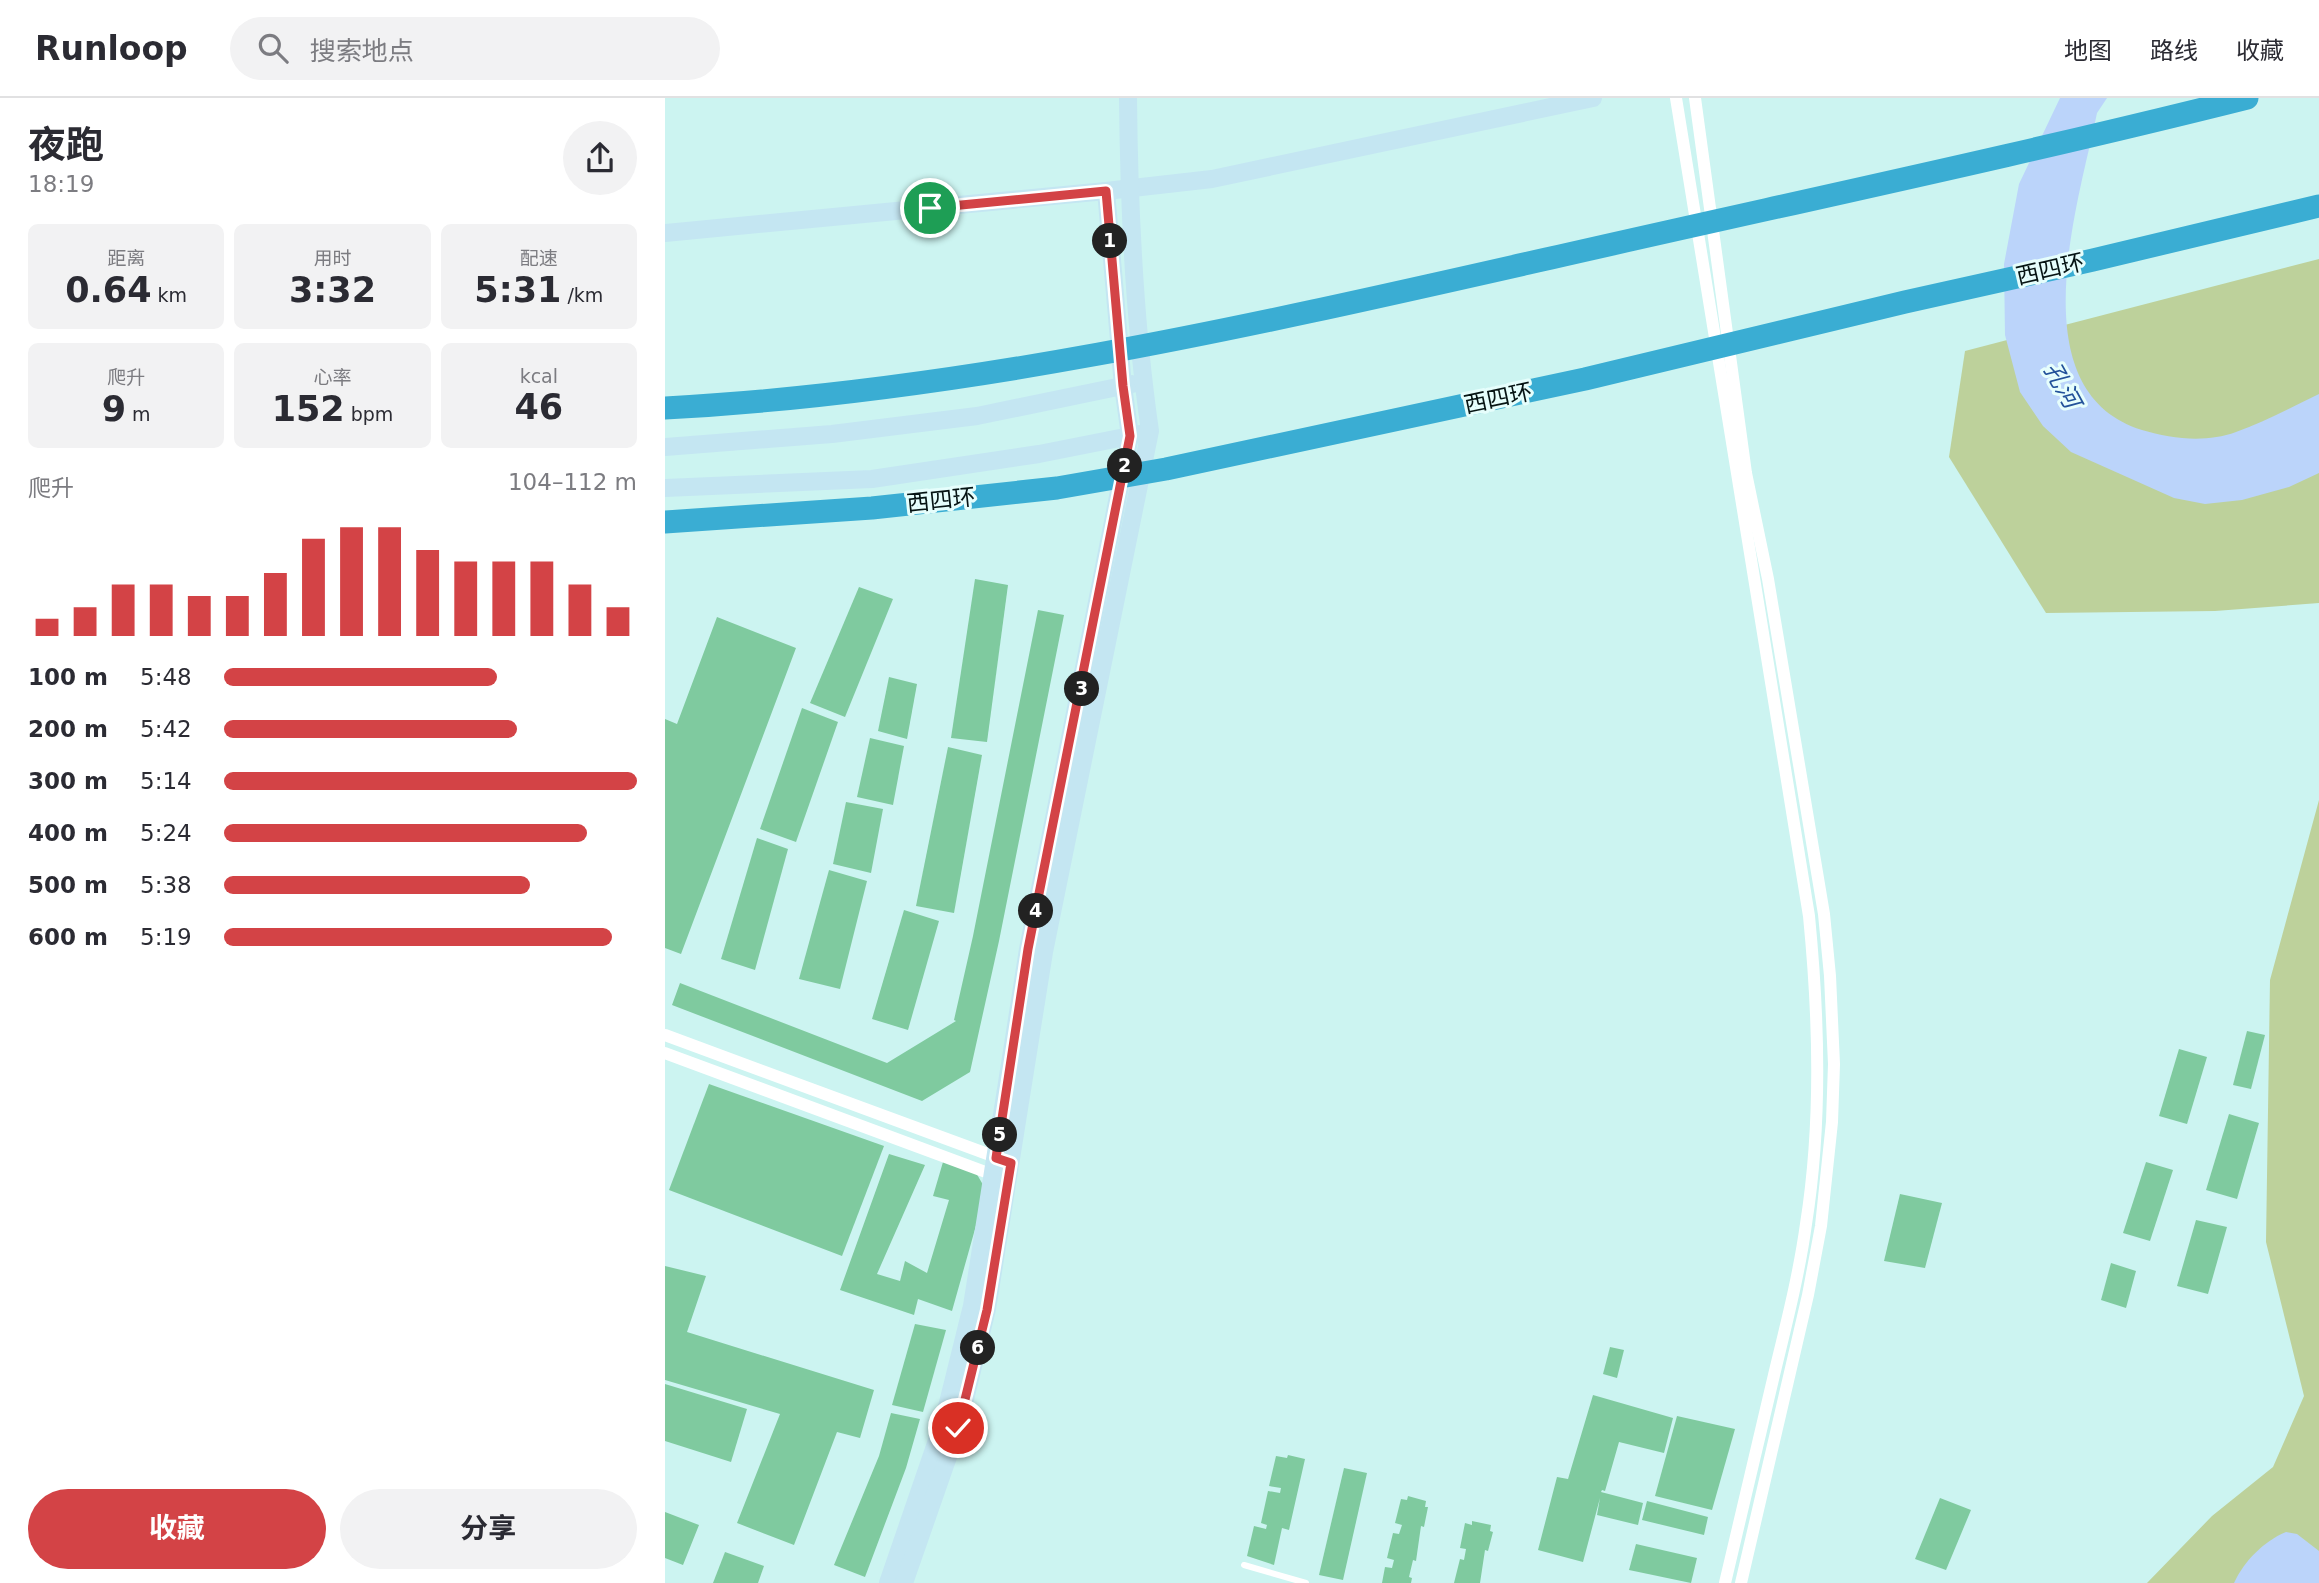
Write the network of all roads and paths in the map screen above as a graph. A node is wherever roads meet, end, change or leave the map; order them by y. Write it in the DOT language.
graph roads {
  1 [pos="1128,98"];
  2 [pos="1593,98"];
  3 [pos="1676,98"];
  4 [pos="1695,98"];
  5 [pos="2247,98"];
  6 [pos="1129,189"];
  7 [pos="1106,191"];
  8 [pos="2319,206"];
  9 [pos="665,233"];
  10 [pos="1143,382"];
  11 [pos="1123,386"];
  12 [pos="665,408"];
  13 [pos="1150,431"];
  14 [pos="1130,436"];
  15 [pos="665,447"];
  16 [pos="665,488"];
  17 [pos="665,522"];
  18 [pos="665,1035"];
  19 [pos="665,1053"];
  20 [pos="1002,1169"];
  21 [pos="1244,1565"];
  22 [pos="888,1583"];
  23 [pos="904,1583"];
  24 [pos="1306,1583"];
  25 [pos="1725,1583"];
  26 [pos="1741,1583"];
  1 -- 6 [label="street"];
  2 -- 6 [label="street"];
  3 -- 25 [label="street"];
  4 -- 26 [label="street"];
  5 -- 12 [label="highway"];
  6 -- 7 [label="street"];
  6 -- 10 [label="street"];
  7 -- 9 [label="street"];
  7 -- 11 [label="street"];
  8 -- 17 [label="highway, 西四环"];
  10 -- 11 [label="street"];
  10 -- 13 [label="street"];
  11 -- 14 [label="street"];
  11 -- 15 [label="street"];
  13 -- 14 [label="street"];
  13 -- 20 [label="street"];
  14 -- 16 [label="street"];
  14 -- 20 [label="street"];
  18 -- 20 [label="street"];
  19 -- 20 [label="street"];
  20 -- 22 [label="street"];
  20 -- 23 [label="street"];
  21 -- 24 [label="lane"];
}
